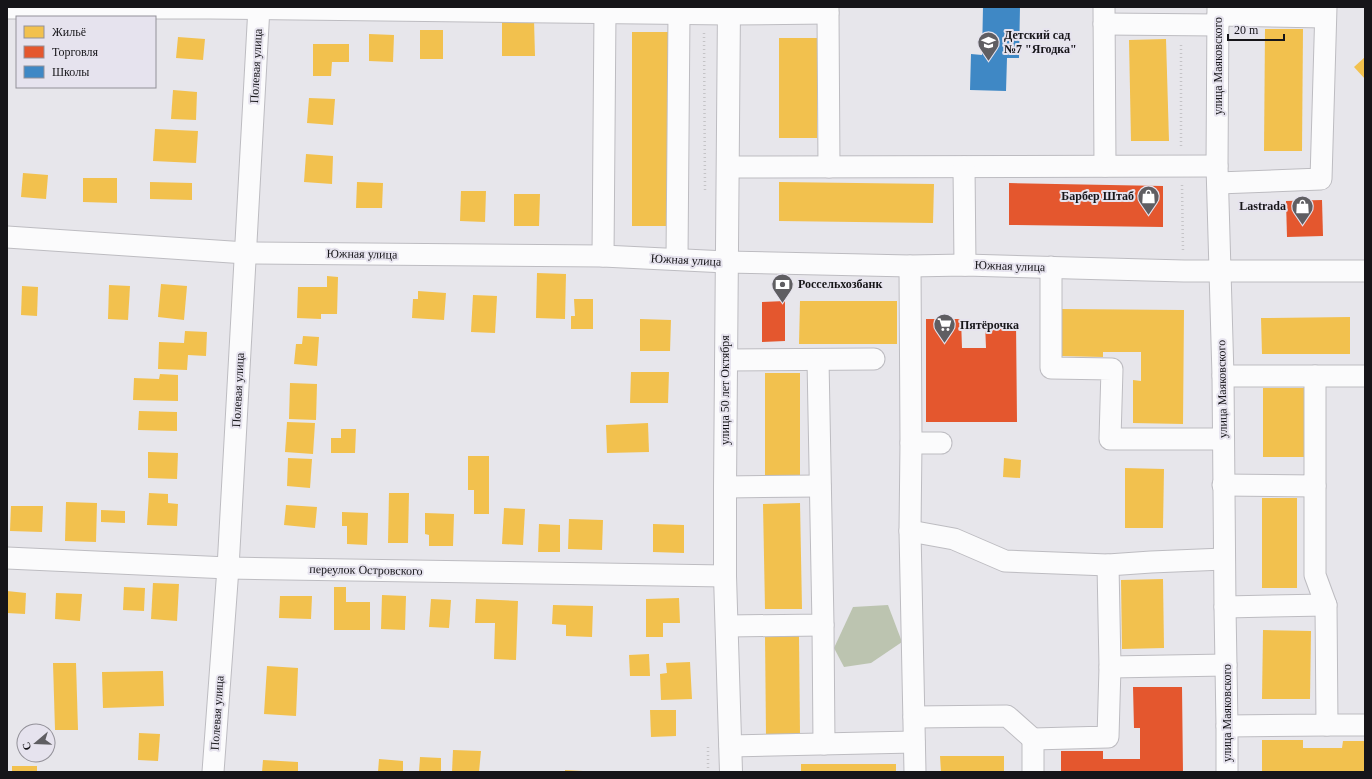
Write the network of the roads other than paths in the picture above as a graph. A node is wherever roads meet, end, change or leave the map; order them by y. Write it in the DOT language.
graph roads {
  1 [pos="7,8"];
  2 [pos="258,8"];
  3 [pos="729,10"];
  4 [pos="828,10"];
  5 [pos="605,12"];
  6 [pos="1326,12"];
  7 [pos="679,13"];
  8 [pos="1218,15"];
  9 [pos="1104,16"];
  10 [pos="1105,166"];
  11 [pos="728,167"];
  12 [pos="829,167"];
  13 [pos="964,167"];
  14 [pos="1217,174"];
  15 [pos="7,237"];
  16 [pos="246,253"];
  17 [pos="604,256"];
  18 [pos="677,259"];
  19 [pos="726,262"];
  20 [pos="965,265"];
  21 [pos="910,266"];
  22 [pos="1051,267"];
  23 [pos="1220,271"];
  24 [pos="1365,271"];
  25 [pos="874,359"];
  26 [pos="726,360"];
  27 [pos="818,360"];
  28 [pos="1223,376"];
  29 [pos="1315,376"];
  30 [pos="1365,376"];
  31 [pos="1223,438"];
  32 [pos="911,443"];
  33 [pos="941,443"];
  34 [pos="1224,485"];
  35 [pos="820,486"];
  36 [pos="1315,486"];
  37 [pos="725,488"];
  38 [pos="910,531"];
  39 [pos="7,558"];
  40 [pos="1224,559"];
  41 [pos="1108,565"];
  42 [pos="228,568"];
  43 [pos="725,576"];
  44 [pos="1326,605"];
  45 [pos="1225,607"];
  46 [pos="823,625"];
  47 [pos="727,626"];
  48 [pos="1226,665"];
  49 [pos="1110,667"];
  50 [pos="914,717"];
  51 [pos="1327,725"];
  52 [pos="1365,725"];
  53 [pos="1228,726"];
  54 [pos="1033,739"];
  55 [pos="914,742"];
  56 [pos="824,744"];
  57 [pos="730,746"];
  58 [pos="213,772"];
  59 [pos="731,772"];
  60 [pos="915,772"];
  61 [pos="1033,772"];
  62 [pos="1227,772"];
  1 -- 2 [label="street"];
  2 -- 5 [label="street"];
  2 -- 16 [label="street, Полевая улица"];
  3 -- 4 [label="street"];
  3 -- 7 [label="street"];
  3 -- 11 [label="main road, улица 50 лет Октября"];
  4 -- 12 [label="street"];
  5 -- 7 [label="street"];
  5 -- 17 [label="street"];
  6 -- 8 [label="street"];
  6 -- 14 [label="street"];
  7 -- 18 [label="street"];
  8 -- 9 [label="street"];
  8 -- 14 [label="street, улица Маяковского"];
  9 -- 10 [label="street"];
  10 -- 13 [label="street"];
  10 -- 14 [label="street"];
  11 -- 12 [label="street"];
  11 -- 19 [label="main road, улица 50 лет Октября"];
  12 -- 13 [label="street"];
  13 -- 20 [label="street"];
  14 -- 23 [label="street, улица Маяковского"];
  15 -- 16 [label="street, Южная улица"];
  16 -- 17 [label="street, Южная улица"];
  16 -- 42 [label="street, Полевая улица"];
  17 -- 18 [label="street, Южная улица"];
  18 -- 19 [label="street, Южная улица"];
  19 -- 21 [label="street, Южная улица"];
  19 -- 26 [label="main road, улица 50 лет Октября"];
  20 -- 21 [label="street, Южная улица"];
  20 -- 22 [label="street, Южная улица"];
  21 -- 32 [label="street"];
  22 -- 23 [label="street, Южная улица"];
  22 -- 31 [label="street"];
  23 -- 24 [label="street, Южная улица"];
  23 -- 28 [label="street, улица Маяковского"];
  25 -- 27 [label="street"];
  26 -- 27 [label="street"];
  26 -- 37 [label="main road, улица 50 лет Октября"];
  27 -- 35 [label="street"];
  28 -- 29 [label="street"];
  28 -- 31 [label="street, улица Маяковского"];
  29 -- 30 [label="street"];
  29 -- 36 [label="street"];
  31 -- 34 [label="street, улица Маяковского"];
  32 -- 33 [label="street"];
  32 -- 38 [label="street"];
  34 -- 36 [label="street"];
  34 -- 40 [label="street, улица Маяковского"];
  35 -- 37 [label="street"];
  35 -- 46 [label="street"];
  36 -- 44 [label="street"];
  37 -- 43 [label="main road, улица 50 лет Октября"];
  38 -- 41 [label="street"];
  38 -- 50 [label="street"];
  39 -- 42 [label="street, переулок Островского"];
  40 -- 41 [label="street"];
  40 -- 45 [label="street, улица Маяковского"];
  41 -- 49 [label="street"];
  42 -- 43 [label="street, переулок Островского"];
  42 -- 58 [label="street, Полевая улица"];
  43 -- 47 [label="main road, улица 50 лет Октября"];
  44 -- 45 [label="street"];
  44 -- 51 [label="street"];
  45 -- 48 [label="street, улица Маяковского"];
  46 -- 47 [label="street"];
  46 -- 56 [label="street"];
  47 -- 57 [label="main road, улица 50 лет Октября"];
  48 -- 49 [label="street"];
  48 -- 53 [label="street, улица Маяковского"];
  49 -- 54 [label="street"];
  50 -- 54 [label="street"];
  50 -- 55 [label="street"];
  51 -- 52 [label="street"];
  51 -- 53 [label="street"];
  53 -- 62 [label="street, улица Маяковского"];
  54 -- 61 [label="street"];
  55 -- 56 [label="street"];
  55 -- 60 [label="street"];
  56 -- 57 [label="street"];
  57 -- 59 [label="main road, улица 50 лет Октября"];
}
